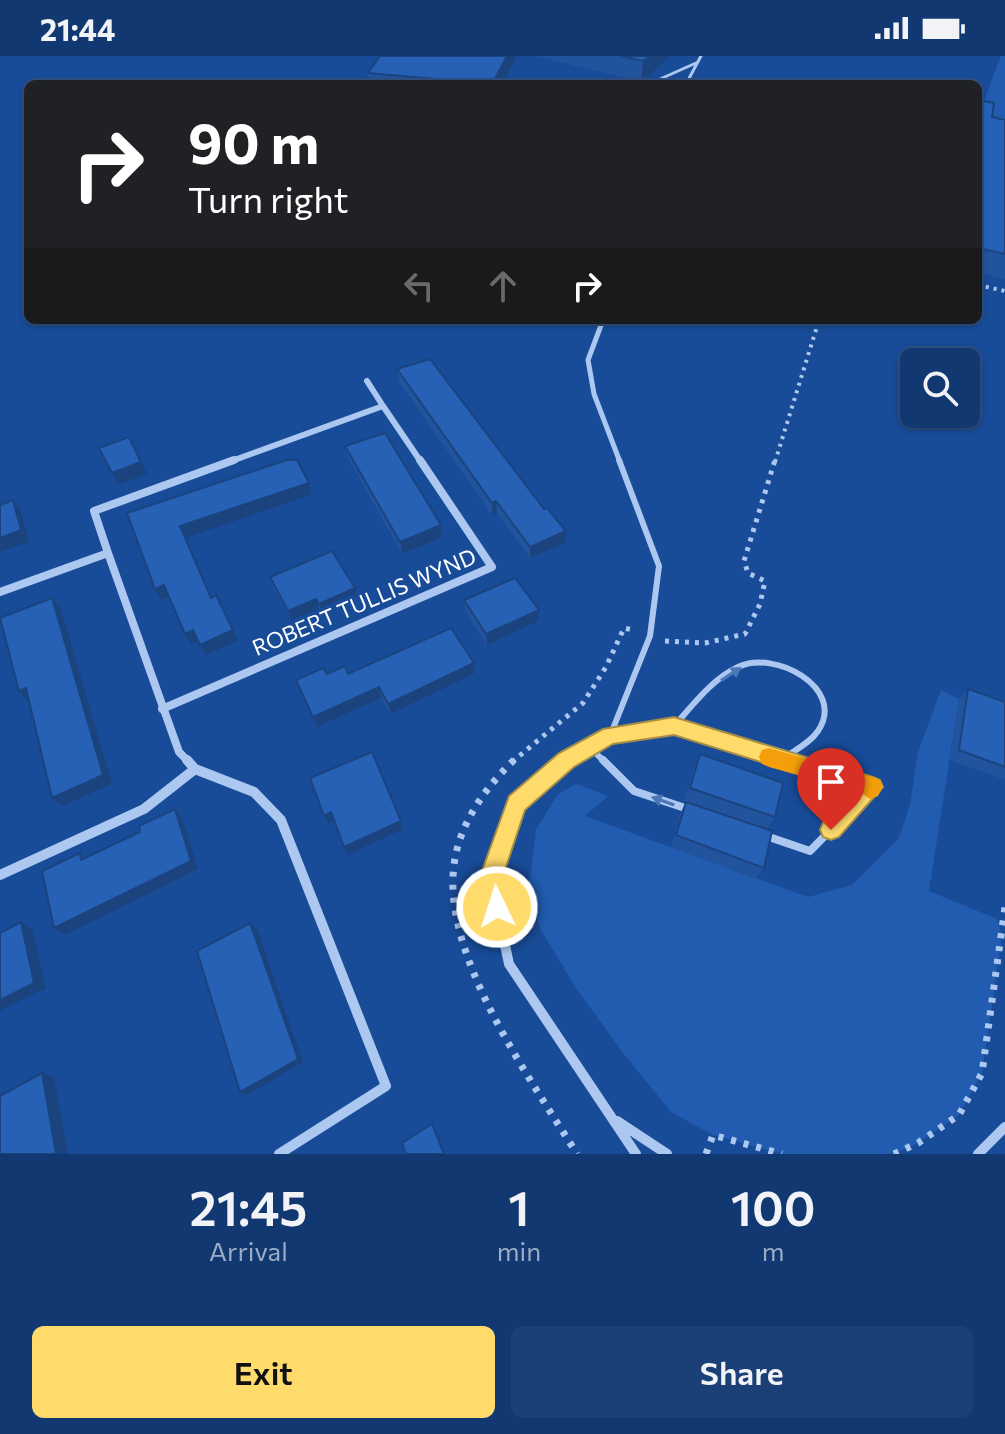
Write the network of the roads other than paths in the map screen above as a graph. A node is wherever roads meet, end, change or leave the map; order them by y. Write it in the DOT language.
graph roads {
  1 [pos="701,56"];
  2 [pos="696,63"];
  3 [pos="658,80"];
  4 [pos="688,80"];
  5 [pos="602,324"];
  6 [pos="367,381"];
  7 [pos="383,406"];
  8 [pos="108,553"];
  9 [pos="0,592"];
  10 [pos="162,709"];
  11 [pos="674,726"];
  12 [pos="610,736"];
  13 [pos="589,747"];
  14 [pos="780,761"];
  15 [pos="195,769"];
  16 [pos="873,787"];
  17 [pos="692,811"];
  18 [pos="751,831"];
  19 [pos="0,875"];
  20 [pos="613,1118"];
  21 [pos="1005,1127"];
  22 [pos="279,1154"];
  23 [pos="636,1154"];
  24 [pos="667,1154"];
  25 [pos="978,1154"];
  1 -- 2 [label="lane"];
  2 -- 3 [label="lane"];
  2 -- 4 [label="lane"];
  5 -- 12 [label="lane"];
  6 -- 7 [label="street, ROBERT TULLIS WYND"];
  7 -- 8 [label="street"];
  7 -- 10 [label="street, ROBERT TULLIS WYND"];
  8 -- 9 [label="street"];
  8 -- 10 [label="street"];
  10 -- 15 [label="street"];
  11 -- 12 [label="street"];
  11 -- 14 [label="street"];
  11 -- 14 [label="lane, one-way"];
  12 -- 13 [label="street"];
  17 -- 13 [label="lane, one-way"];
  13 -- 20 [label="street"];
  14 -- 16 [label="street"];
  15 -- 19 [label="street"];
  15 -- 22 [label="street"];
  16 -- 18 [label="lane"];
  20 -- 23 [label="street"];
  20 -- 24 [label="street"];
  21 -- 25 [label="street"];
}
